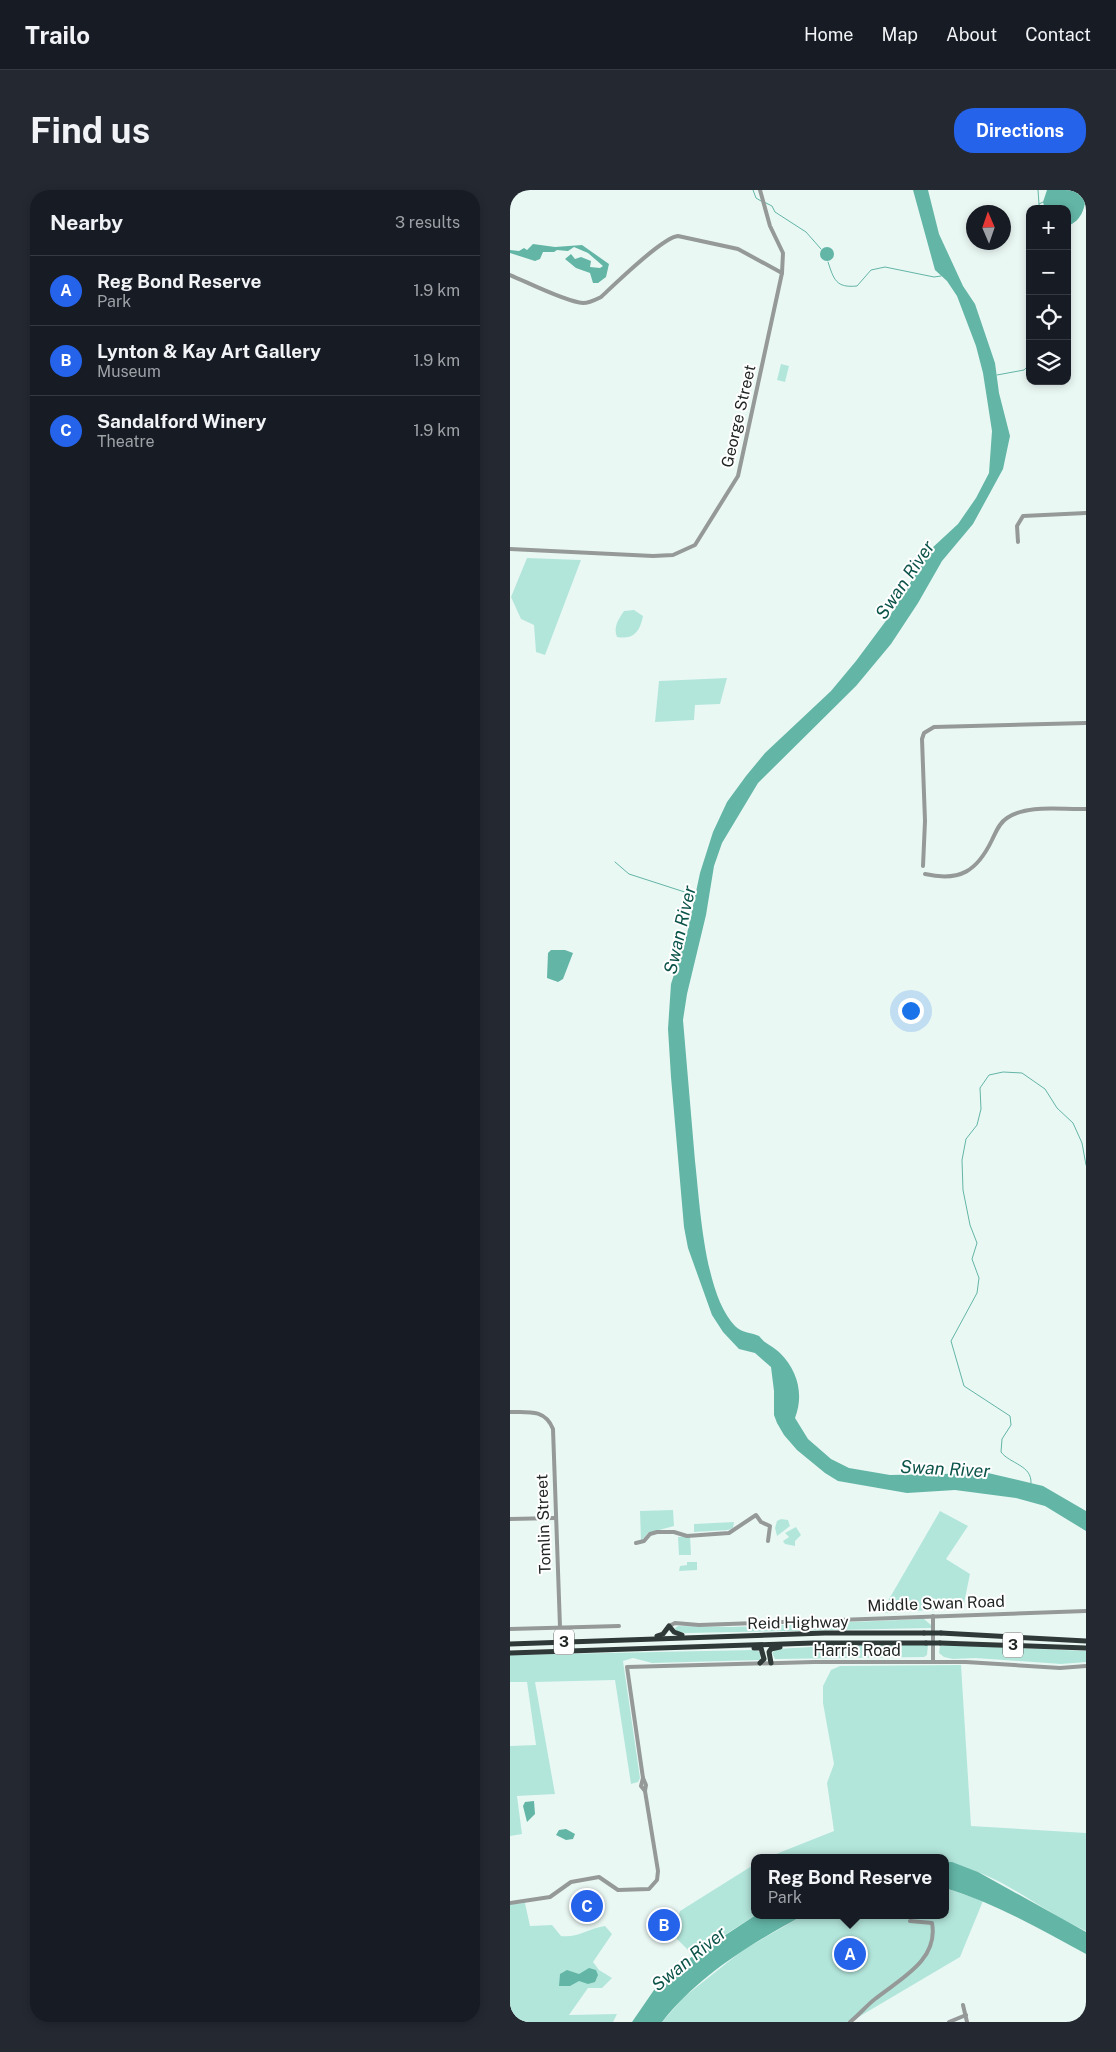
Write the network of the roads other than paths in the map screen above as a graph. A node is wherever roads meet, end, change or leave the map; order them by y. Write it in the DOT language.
graph roads {
  1 [pos="760,190"];
  2 [pos="782,273"];
  3 [pos="510,275"];
  4 [pos="1086,513"];
  5 [pos="1018,542"];
  6 [pos="510,549"];
  7 [pos="1086,723"];
  8 [pos="1086,809"];
  9 [pos="923,866"];
  10 [pos="925,874"];
  11 [pos="510,1412"];
  12 [pos="555,1518"];
  13 [pos="510,1519"];
  14 [pos="768,1542"];
  15 [pos="636,1543"];
  16 [pos="1086,1611"];
  17 [pos="933,1616"];
  18 [pos="619,1626"];
  19 [pos="669,1626"];
  20 [pos="560,1627"];
  21 [pos="510,1629"];
  22 [pos="703,1637"];
  23 [pos="637,1639"];
  24 [pos="1086,1641"];
  25 [pos="813,1643"];
  26 [pos="510,1644"];
  27 [pos="726,1646"];
  28 [pos="1086,1648"];
  29 [pos="510,1653"];
  30 [pos="933,1662"];
  31 [pos="760,1663"];
  32 [pos="771,1663"];
  33 [pos="1086,1666"];
  34 [pos="510,1903"];
  35 [pos="910,1921"];
  36 [pos="963,2005"];
  37 [pos="966,2015"];
  38 [pos="850,2022"];
  39 [pos="950,2022"];
  40 [pos="967,2022"];
  1 -- 2 [label="street, George Street"];
  2 -- 3 [label="street"];
  2 -- 6 [label="street, George Street"];
  4 -- 5 [label="street"];
  7 -- 9 [label="street"];
  8 -- 10 [label="street"];
  11 -- 12 [label="street, Tomlin Street"];
  12 -- 13 [label="street"];
  12 -- 20 [label="street, Tomlin Street"];
  14 -- 15 [label="street"];
  16 -- 17 [label="street, Middle Swan Road"];
  17 -- 19 [label="street, Middle Swan Road"];
  17 -- 30 [label="street"];
  18 -- 20 [label="street"];
  19 -- 22 [label="highway"];
  19 -- 23 [label="highway"];
  20 -- 21 [label="street"];
  22 -- 23 [label="highway, Reid Highway / 3"];
  22 -- 24 [label="highway, Reid Highway / 3, bridge"];
  23 -- 26 [label="highway, Reid Highway / 3"];
  25 -- 27 [label="highway, Reid Highway / 3"];
  25 -- 28 [label="highway, Reid Highway / 3, bridge"];
  25 -- 32 [label="highway"];
  27 -- 29 [label="highway, Reid Highway / 3"];
  27 -- 31 [label="highway"];
  30 -- 32 [label="street, Harris Road"];
  30 -- 33 [label="street, Harris Road"];
  31 -- 32 [label="street, Harris Road"];
  31 -- 34 [label="street, Harris Road"];
  35 -- 38 [label="street"];
  36 -- 37 [label="street"];
  37 -- 39 [label="street"];
  37 -- 40 [label="street"];
}
